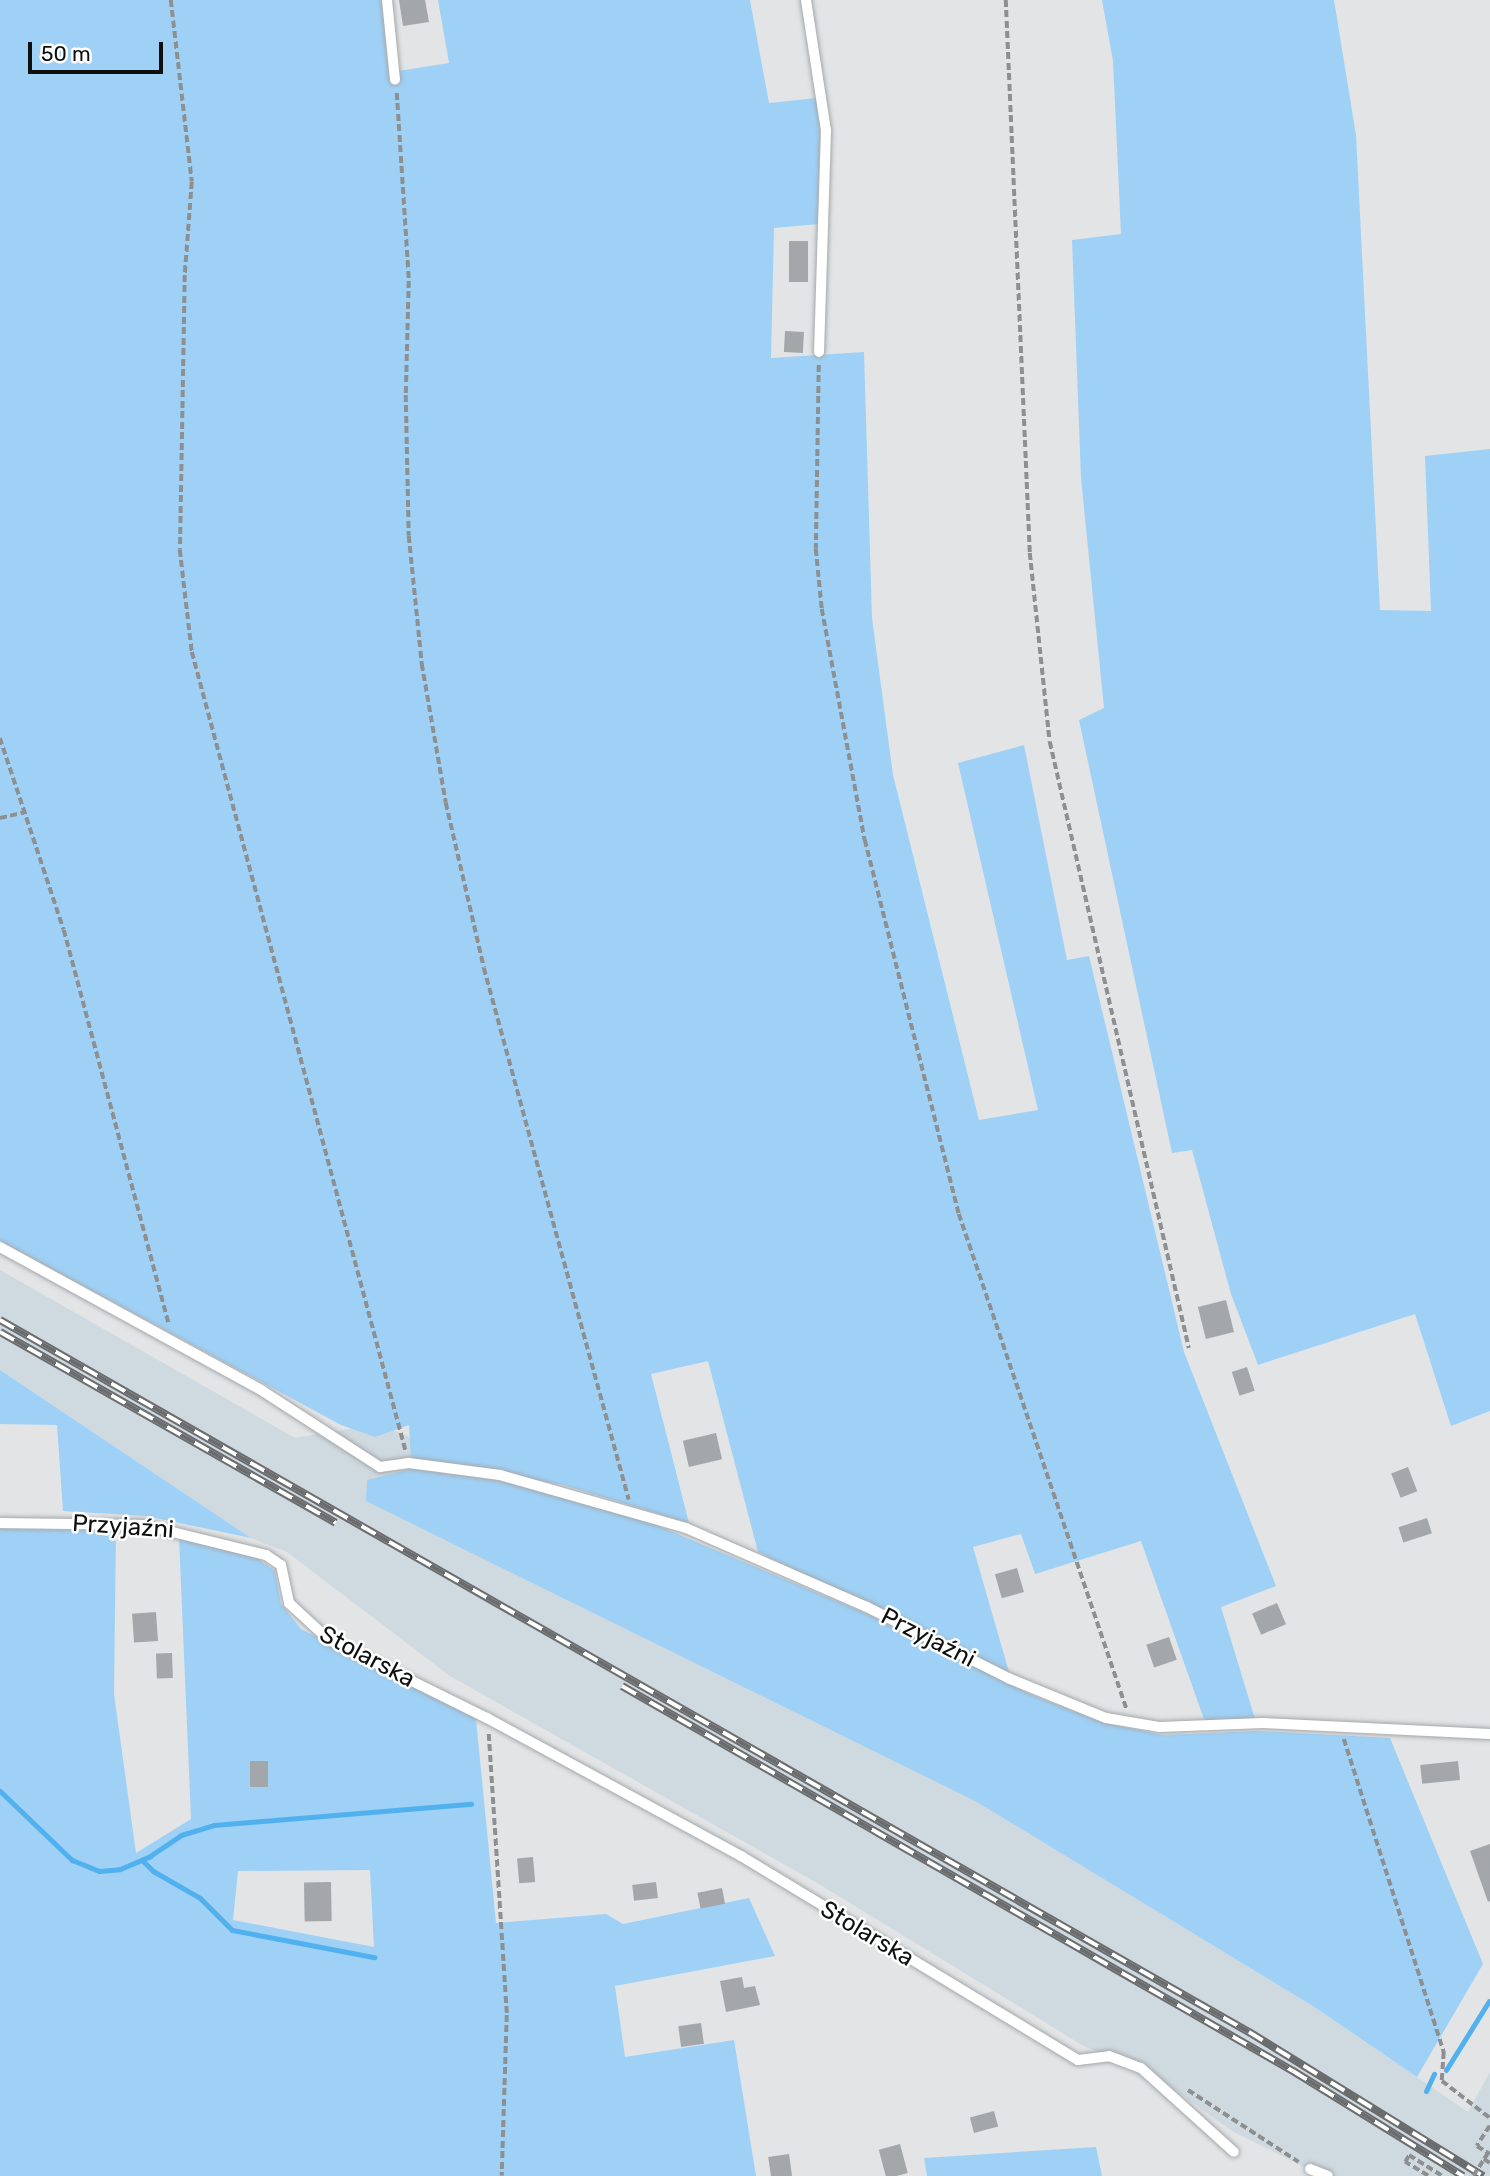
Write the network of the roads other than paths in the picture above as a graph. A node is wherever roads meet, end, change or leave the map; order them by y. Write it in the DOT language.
graph roads {
  1 [pos="387,0"];
  2 [pos="806,0"];
  3 [pos="396,80"];
  4 [pos="819,352"];
  5 [pos="0,1247"];
  6 [pos="0,1523"];
  7 [pos="281,1565"];
  8 [pos="1490,1734"];
  9 [pos="1234,2152"];
  10 [pos="1310,2169"];
  11 [pos="1328,2176"];
  1 -- 3 [label="lane"];
  2 -- 4 [label="lane"];
  5 -- 8 [label="lane, Przyjaźni"];
  6 -- 7 [label="lane, Przyjaźni"];
  7 -- 9 [label="lane, Stolarska"];
  10 -- 11 [label="lane"];
}
